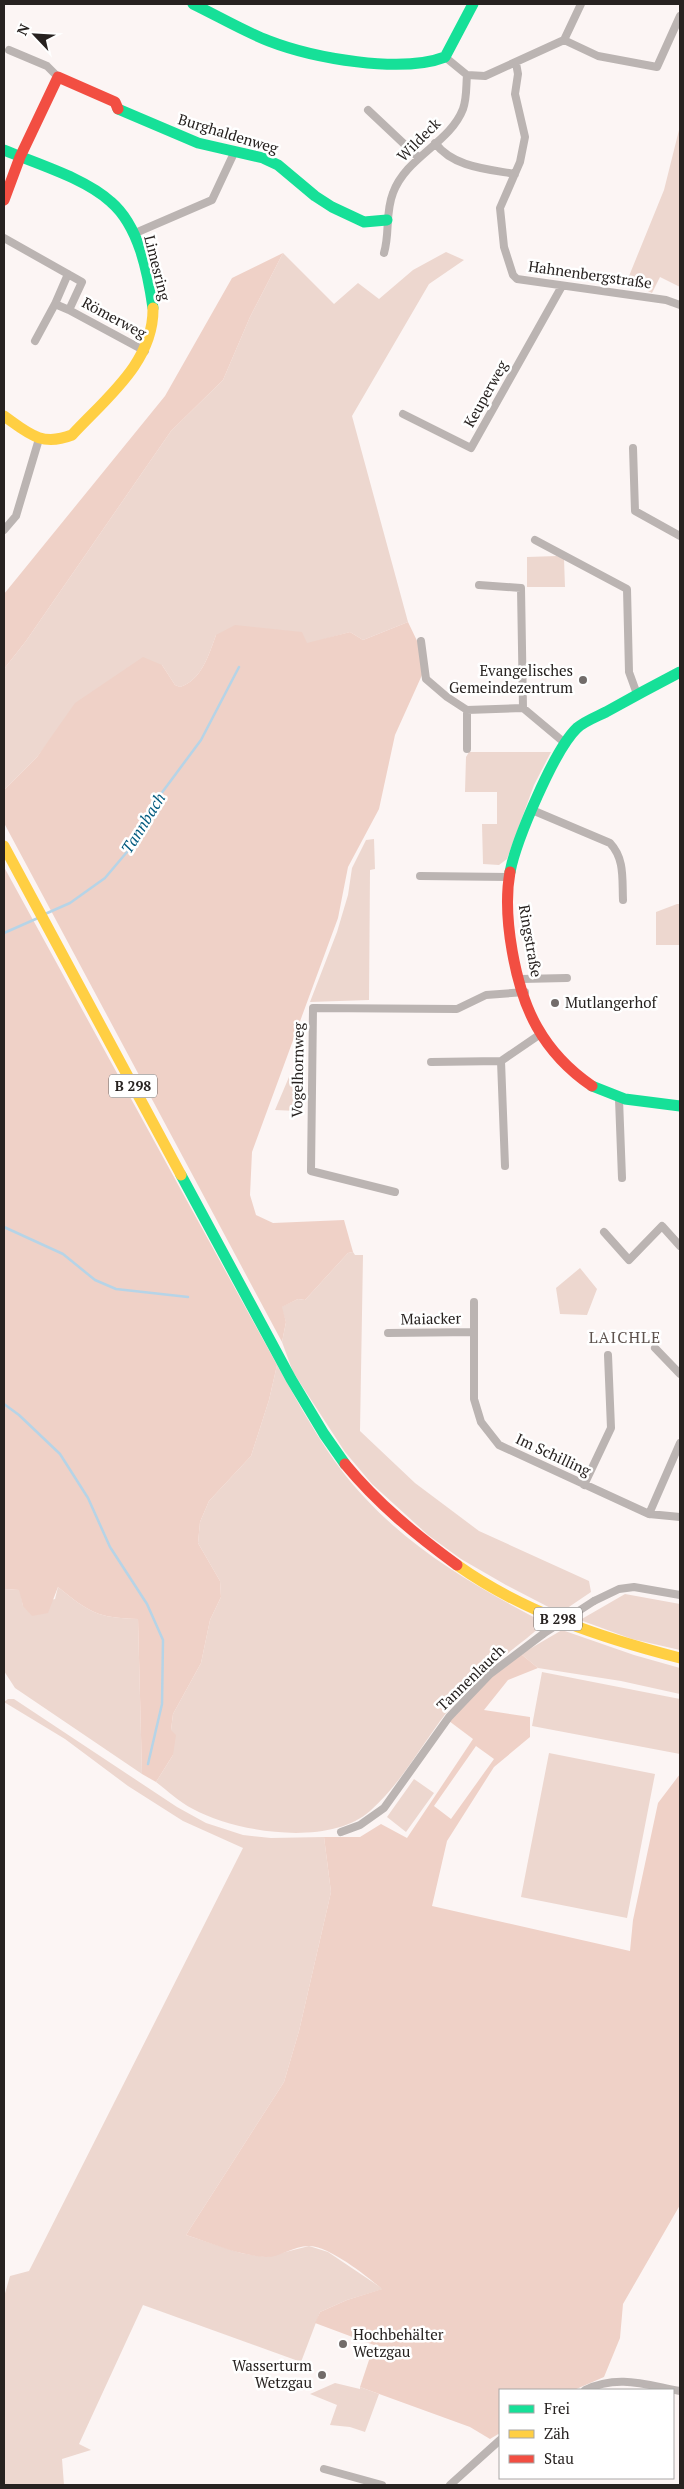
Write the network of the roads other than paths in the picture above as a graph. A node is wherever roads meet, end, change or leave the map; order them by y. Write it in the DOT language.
graph roads {
  1 [pos="193,4"];
  2 [pos="473,4"];
  3 [pos="581,4"];
  4 [pos="680,16"];
  5 [pos="564,40"];
  6 [pos="9,50"];
  7 [pos="445,57"];
  8 [pos="516,63"];
  9 [pos="467,75"];
  10 [pos="58,77"];
  11 [pos="368,110"];
  12 [pos="435,143"];
  13 [pos="4,150"];
  14 [pos="234,153"];
  15 [pos="20,157"];
  16 [pos="419,158"];
  17 [pos="515,174"];
  18 [pos="4,200"];
  19 [pos="387,220"];
  20 [pos="133,234"];
  21 [pos="4,238"];
  22 [pos="384,253"];
  23 [pos="68,274"];
  24 [pos="562,286"];
  25 [pos="54,304"];
  26 [pos="680,305"];
  27 [pos="69,310"];
  28 [pos="35,341"];
  29 [pos="145,351"];
  30 [pos="403,414"];
  31 [pos="4,416"];
  32 [pos="39,439"];
  33 [pos="633,448"];
  34 [pos="4,530"];
  35 [pos="680,536"];
  36 [pos="535,540"];
  37 [pos="479,585"];
  38 [pos="420,641"];
  39 [pos="680,672"];
  40 [pos="636,694"];
  41 [pos="524,708"];
  42 [pos="467,710"];
  43 [pos="566,744"];
  44 [pos="467,749"];
  45 [pos="532,810"];
  46 [pos="4,846"];
  47 [pos="420,876"];
  48 [pos="509,877"];
  49 [pos="622,900"];
  50 [pos="567,978"];
  51 [pos="521,979"];
  52 [pos="525,992"];
  53 [pos="542,1033"];
  54 [pos="501,1060"];
  55 [pos="431,1062"];
  56 [pos="619,1099"];
  57 [pos="680,1106"];
  58 [pos="505,1166"];
  59 [pos="622,1178"];
  60 [pos="395,1192"];
  61 [pos="604,1232"];
  62 [pos="680,1246"];
  63 [pos="474,1302"];
  64 [pos="474,1332"];
  65 [pos="388,1333"];
  66 [pos="655,1348"];
  67 [pos="608,1355"];
  68 [pos="680,1374"];
  69 [pos="680,1443"];
  70 [pos="584,1485"];
  71 [pos="649,1514"];
  72 [pos="680,1517"];
  73 [pos="680,1595"];
  74 [pos="680,1658"];
  75 [pos="341,1832"];
  76 [pos="587,2389"];
  77 [pos="668,2389"];
  78 [pos="499,2441"];
  79 [pos="324,2469"];
  80 [pos="382,2485"];
  81 [pos="450,2485"];
  1 -- 7 [label="street"];
  2 -- 7 [label="street"];
  3 -- 5 [label="street"];
  4 -- 5 [label="street"];
  5 -- 8 [label="street"];
  6 -- 10 [label="street, Burghaldenweg"];
  7 -- 9 [label="street"];
  8 -- 9 [label="street"];
  8 -- 17 [label="street, Hahnenbergstraße"];
  9 -- 12 [label="street, Wildeck"];
  10 -- 14 [label="street, Burghaldenweg"];
  10 -- 15 [label="street"];
  11 -- 16 [label="street"];
  12 -- 16 [label="street, Wildeck"];
  12 -- 17 [label="street"];
  13 -- 15 [label="street, Limesring"];
  14 -- 19 [label="street, Burghaldenweg"];
  14 -- 20 [label="street"];
  15 -- 18 [label="street"];
  15 -- 20 [label="street, Limesring"];
  16 -- 19 [label="street, Wildeck"];
  17 -- 24 [label="street, Hahnenbergstraße"];
  19 -- 22 [label="street, Wildeck"];
  20 -- 29 [label="street, Limesring"];
  21 -- 23 [label="street, Römerweg"];
  23 -- 25 [label="street"];
  23 -- 27 [label="street, Römerweg"];
  24 -- 26 [label="street, Hahnenbergstraße"];
  24 -- 30 [label="street, Keuperweg"];
  25 -- 27 [label="street, Römerweg"];
  25 -- 28 [label="street"];
  27 -- 29 [label="street, Römerweg"];
  29 -- 32 [label="street, Limesring"];
  31 -- 32 [label="street"];
  32 -- 34 [label="street"];
  33 -- 35 [label="street"];
  36 -- 40 [label="street"];
  37 -- 41 [label="street"];
  38 -- 42 [label="street"];
  39 -- 40 [label="street, Ringstraße"];
  40 -- 43 [label="street, Ringstraße"];
  41 -- 42 [label="street"];
  41 -- 43 [label="street"];
  42 -- 44 [label="street"];
  43 -- 45 [label="street, Ringstraße"];
  45 -- 48 [label="street, Ringstraße"];
  45 -- 49 [label="street"];
  46 -- 74 [label="street, B 298"];
  47 -- 48 [label="street"];
  48 -- 51 [label="street, Ringstraße"];
  50 -- 51 [label="street"];
  51 -- 52 [label="street, Ringstraße"];
  52 -- 53 [label="street, Ringstraße"];
  52 -- 60 [label="street, Vogelhornweg"];
  53 -- 54 [label="street"];
  53 -- 56 [label="street, Ringstraße"];
  54 -- 55 [label="street"];
  54 -- 58 [label="street"];
  56 -- 57 [label="street, Ringstraße"];
  56 -- 59 [label="street"];
  61 -- 62 [label="street"];
  63 -- 64 [label="street, Im Schilling"];
  64 -- 65 [label="street, Maiacker"];
  64 -- 70 [label="street, Im Schilling"];
  66 -- 68 [label="street"];
  67 -- 70 [label="street"];
  69 -- 71 [label="street"];
  70 -- 71 [label="street, Im Schilling"];
  71 -- 72 [label="street, Im Schilling"];
  73 -- 75 [label="street, Tannenlauch, bridge"];
  76 -- 77 [label="street"];
  78 -- 81 [label="street"];
  79 -- 80 [label="street"];
}
